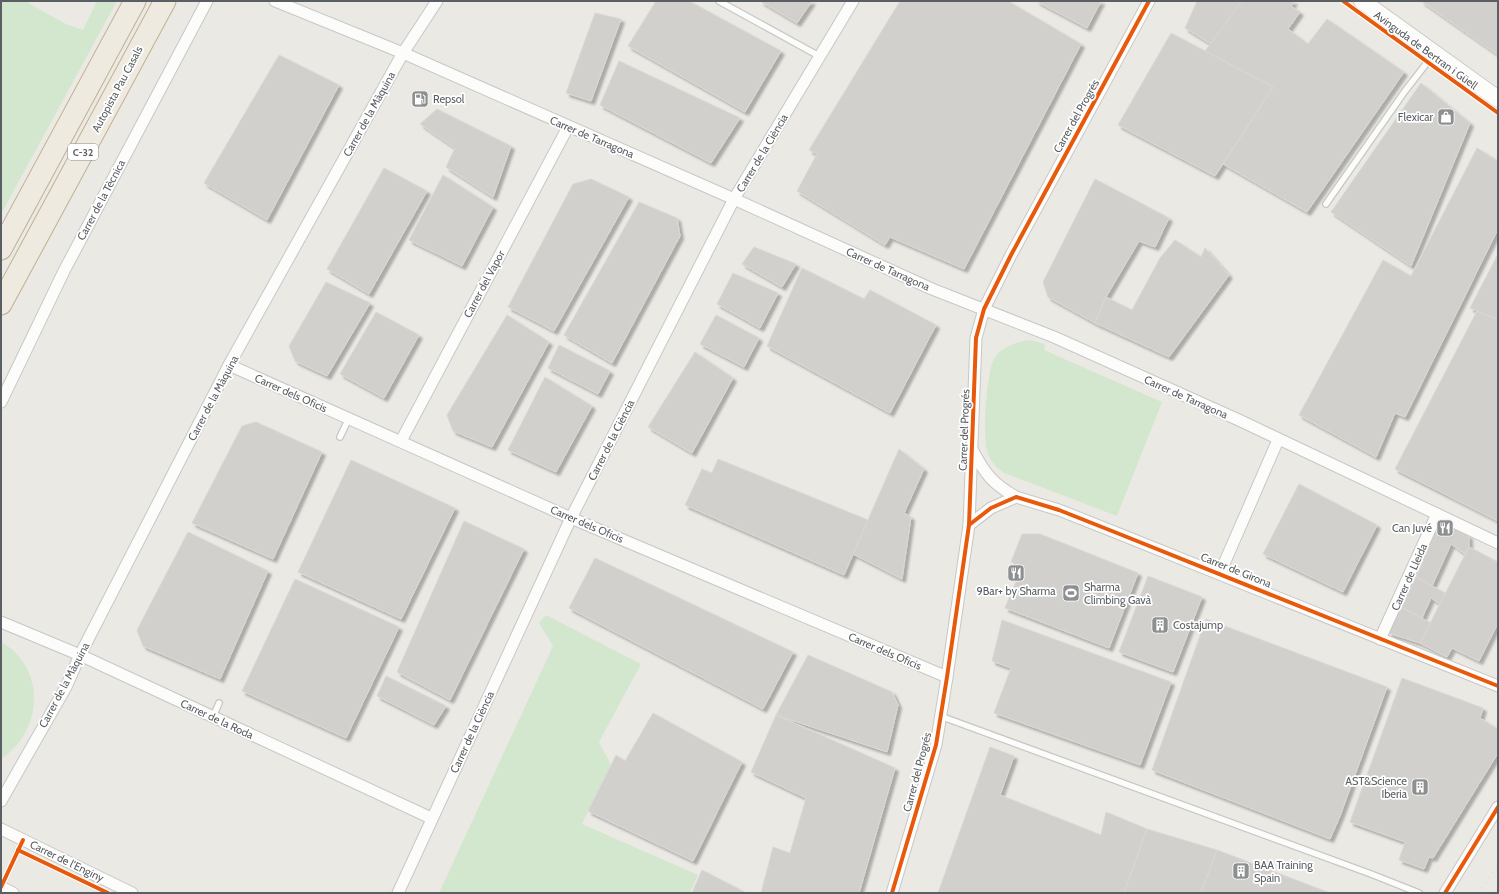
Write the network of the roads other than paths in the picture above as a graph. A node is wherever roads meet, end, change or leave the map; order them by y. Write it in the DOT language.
graph roads {
  1 [pos="135,1"];
  2 [pos="165,1"];
  3 [pos="207,1"];
  4 [pos="275,1"];
  5 [pos="437,1"];
  6 [pos="719,1"];
  7 [pos="853,1"];
  8 [pos="1149,1"];
  9 [pos="1367,2"];
  10 [pos="1435,53"];
  11 [pos="403,54"];
  12 [pos="819,56"];
  13 [pos="1498,99"];
  14 [pos="568,127"];
  15 [pos="734,198"];
  16 [pos="1326,204"];
  17 [pos="1,249"];
  18 [pos="1,304"];
  19 [pos="984,309"];
  20 [pos="229,365"];
  21 [pos="1,402"];
  22 [pos="349,418"];
  23 [pos="340,437"];
  24 [pos="1278,440"];
  25 [pos="401,441"];
  26 [pos="972,449"];
  27 [pos="1016,497"];
  28 [pos="1437,514"];
  29 [pos="571,518"];
  30 [pos="969,526"];
  31 [pos="1498,543"];
  32 [pos="1220,574"];
  33 [pos="1,622"];
  34 [pos="1380,639"];
  35 [pos="80,655"];
  36 [pos="947,677"];
  37 [pos="1498,686"];
  38 [pos="220,703"];
  39 [pos="940,716"];
  40 [pos="213,717"];
  41 [pos="1,801"];
  42 [pos="1498,807"];
  43 [pos="432,818"];
  44 [pos="1,829"];
  45 [pos="1,887"];
  46 [pos="13,893"];
  47 [pos="132,893"];
  48 [pos="398,893"];
  49 [pos="892,893"];
  50 [pos="1419,893"];
  51 [pos="1445,893"];
  1 -- 17 [label="highway, C-32"];
  2 -- 18 [label="highway, Autopista Pau Casals / C-32"];
  3 -- 21 [label="street, Carrer de la Tècnica"];
  4 -- 11 [label="street, Carrer de Tarragona"];
  5 -- 11 [label="street, Carrer de la Màquina"];
  6 -- 12 [label="lane"];
  7 -- 12 [label="street, Carrer de la Ciència"];
  8 -- 19 [label="street, Carrer del Progrés"];
  9 -- 10 [label="street, Avinguda de Bertran i Güell"];
  10 -- 13 [label="street, Avinguda de Bertran i Güell"];
  10 -- 16 [label="lane"];
  11 -- 14 [label="street, Carrer de Tarragona"];
  11 -- 20 [label="street, Carrer de la Màquina"];
  12 -- 15 [label="street, Carrer de la Ciència"];
  14 -- 15 [label="street, Carrer de Tarragona"];
  14 -- 25 [label="street, Carrer del Vapor"];
  15 -- 19 [label="street, Carrer de Tarragona"];
  15 -- 29 [label="street, Carrer de la Ciència"];
  19 -- 24 [label="street, Carrer de Tarragona"];
  19 -- 26 [label="street, Carrer del Progrés"];
  20 -- 22 [label="street, Carrer dels Oficis"];
  20 -- 35 [label="street, Carrer de la Màquina"];
  22 -- 23 [label="lane"];
  22 -- 25 [label="street, Carrer dels Oficis"];
  24 -- 28 [label="street, Carrer de Tarragona"];
  24 -- 32 [label="street"];
  25 -- 29 [label="street, Carrer dels Oficis"];
  26 -- 27 [label="street, Carrer de Girona"];
  26 -- 30 [label="street, Carrer del Progrés"];
  27 -- 30 [label="street"];
  27 -- 32 [label="street, Carrer de Girona"];
  28 -- 31 [label="street, Carrer de Tarragona"];
  28 -- 34 [label="street, Carrer de Lleida"];
  29 -- 36 [label="street, Carrer dels Oficis"];
  29 -- 43 [label="street, Carrer de la Ciència"];
  30 -- 36 [label="street, Carrer del Progrés"];
  32 -- 34 [label="street, Carrer de Girona"];
  33 -- 35 [label="street, Carrer de la Roda"];
  34 -- 37 [label="street, Carrer de Girona"];
  35 -- 40 [label="street, Carrer de la Roda"];
  35 -- 41 [label="street, Carrer de la Màquina"];
  36 -- 39 [label="street, Carrer del Progrés"];
  38 -- 40 [label="lane"];
  39 -- 49 [label="street, Carrer del Progrés"];
  39 -- 50 [label="lane"];
  40 -- 43 [label="street, Carrer de la Roda"];
  42 -- 51 [label="street"];
  43 -- 48 [label="street, Carrer de la Ciència"];
  44 -- 47 [label="street, Carrer de l'Enginy"];
  45 -- 46 [label="street"];
}
